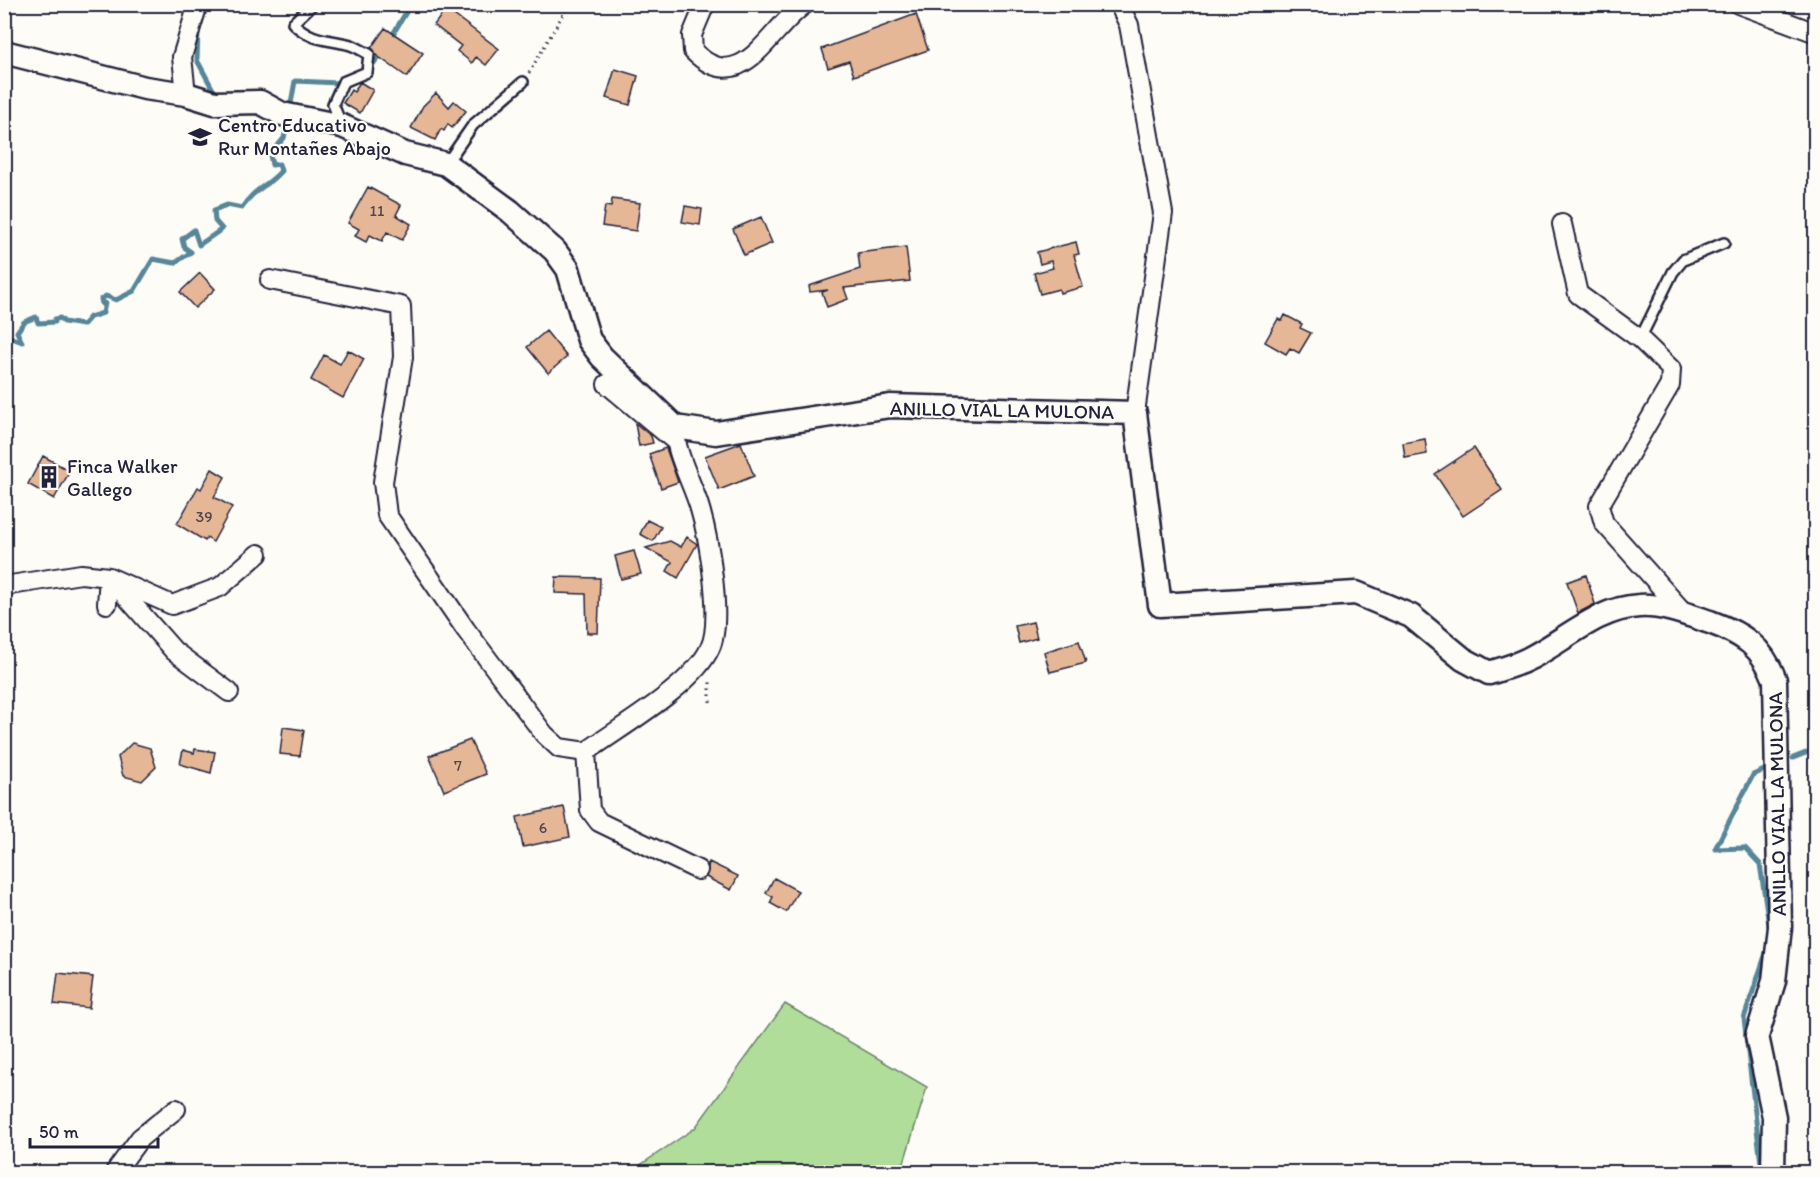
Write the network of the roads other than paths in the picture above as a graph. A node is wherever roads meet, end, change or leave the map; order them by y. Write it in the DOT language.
graph roads {
  1 [pos="313,4"];
  2 [pos="705,4"];
  3 [pos="805,4"];
  4 [pos="1738,4"];
  5 [pos="1121,8"];
  6 [pos="196,11"];
  7 [pos="1815,33"];
  8 [pos="4,52"];
  9 [pos="523,82"];
  10 [pos="186,94"];
  11 [pos="342,126"];
  12 [pos="446,164"];
  13 [pos="1562,224"];
  14 [pos="1724,243"];
  15 [pos="270,280"];
  16 [pos="1640,339"];
  17 [pos="607,384"];
  18 [pos="1135,413"];
  19 [pos="674,434"];
  20 [pos="258,554"];
  21 [pos="109,577"];
  22 [pos="4,586"];
  23 [pos="107,604"];
  24 [pos="1685,614"];
  25 [pos="229,692"];
  26 [pos="586,753"];
  27 [pos="698,870"];
  28 [pos="176,1109"];
  29 [pos="115,1173"];
  30 [pos="1773,1173"];
  1 -- 11 [label="lane"];
  2 -- 3 [label="street"];
  4 -- 7 [label="street"];
  5 -- 18 [label="street"];
  6 -- 10 [label="street"];
  8 -- 10 [label="street"];
  9 -- 12 [label="lane"];
  10 -- 11 [label="street"];
  11 -- 12 [label="street"];
  12 -- 19 [label="street"];
  13 -- 16 [label="street"];
  14 -- 16 [label="lane"];
  15 -- 26 [label="street"];
  16 -- 24 [label="street"];
  17 -- 19 [label="street"];
  18 -- 19 [label="street, ANILLO VIAL LA MULONA"];
  18 -- 24 [label="street, ANILLO VIAL LA MULONA"];
  19 -- 26 [label="street"];
  20 -- 21 [label="street"];
  21 -- 22 [label="street"];
  21 -- 23 [label="street"];
  21 -- 25 [label="street"];
  24 -- 30 [label="street, ANILLO VIAL LA MULONA"];
  26 -- 27 [label="street"];
  28 -- 29 [label="street"];
}
